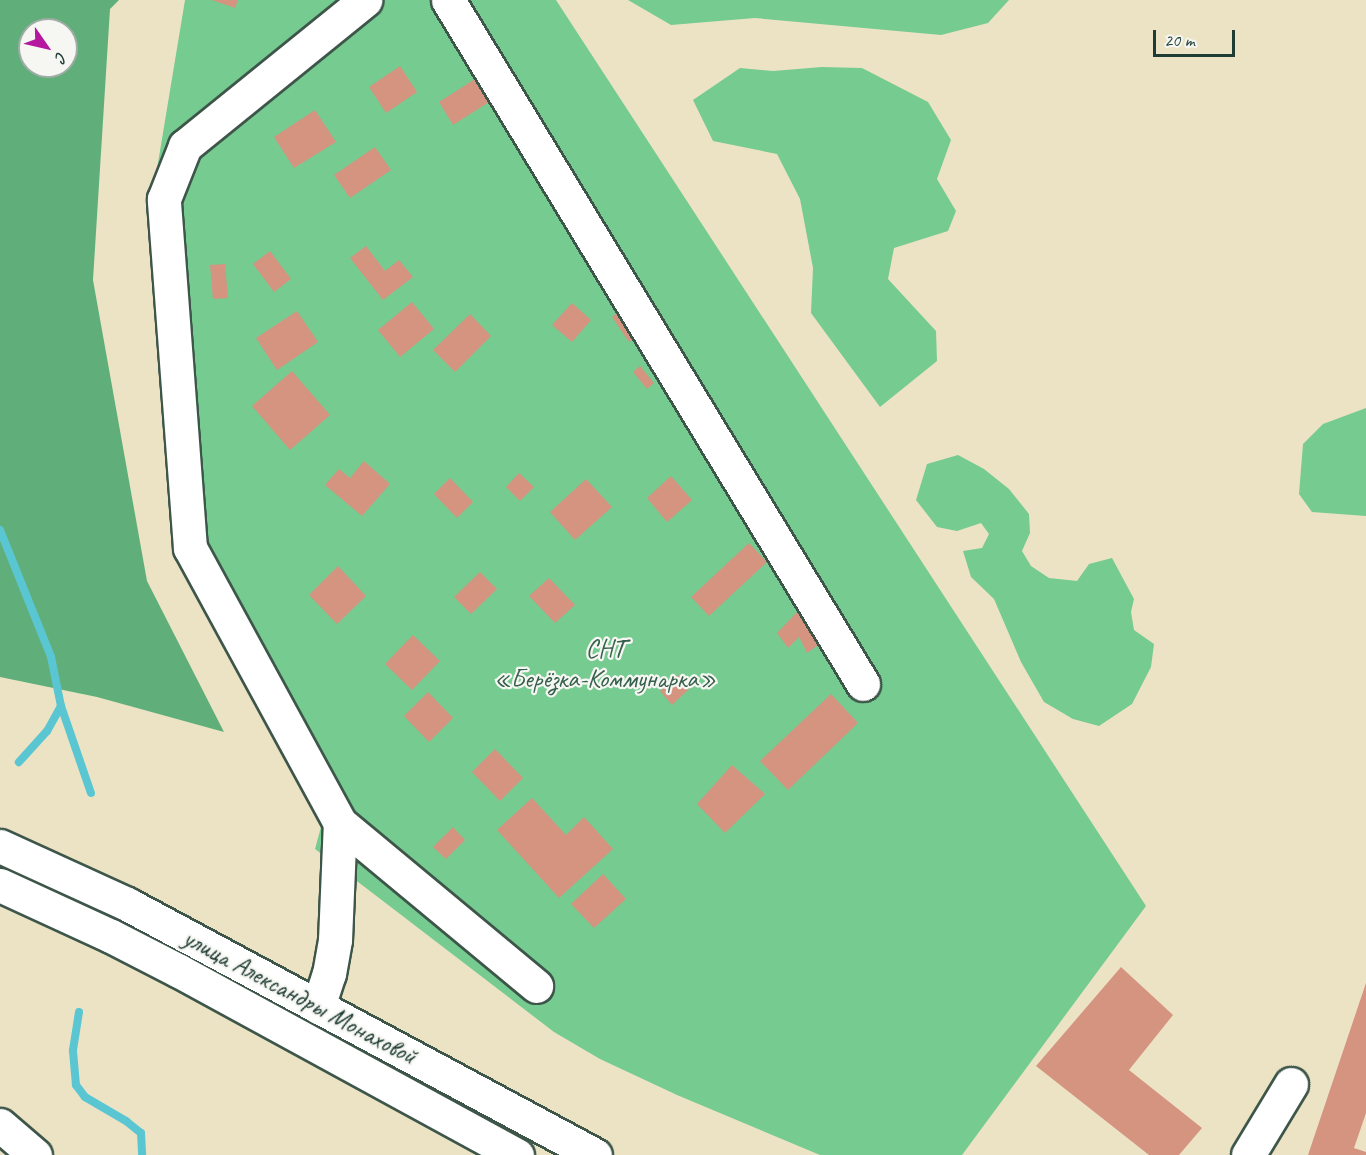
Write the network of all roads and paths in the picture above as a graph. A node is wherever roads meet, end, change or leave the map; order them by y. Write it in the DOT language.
graph roads {
  1 [pos="365,0"];
  2 [pos="448,0"];
  3 [pos="863,684"];
  4 [pos="340,823"];
  5 [pos="0,846"];
  6 [pos="0,885"];
  7 [pos="536,986"];
  8 [pos="318,1007"];
  9 [pos="1291,1084"];
  10 [pos="0,1125"];
  11 [pos="35,1155"];
  12 [pos="517,1155"];
  13 [pos="595,1155"];
  14 [pos="1248,1155"];
  1 -- 4 [label="main road"];
  2 -- 3 [label="main road"];
  4 -- 7 [label="main road"];
  4 -- 8 [label="main road"];
  5 -- 8 [label="main road, улица Александры Монаховой"];
  6 -- 12 [label="main road, улица Александры Монаховой"];
  8 -- 13 [label="main road, улица Александры Монаховой"];
  9 -- 14 [label="main road"];
  10 -- 11 [label="main road"];
}
